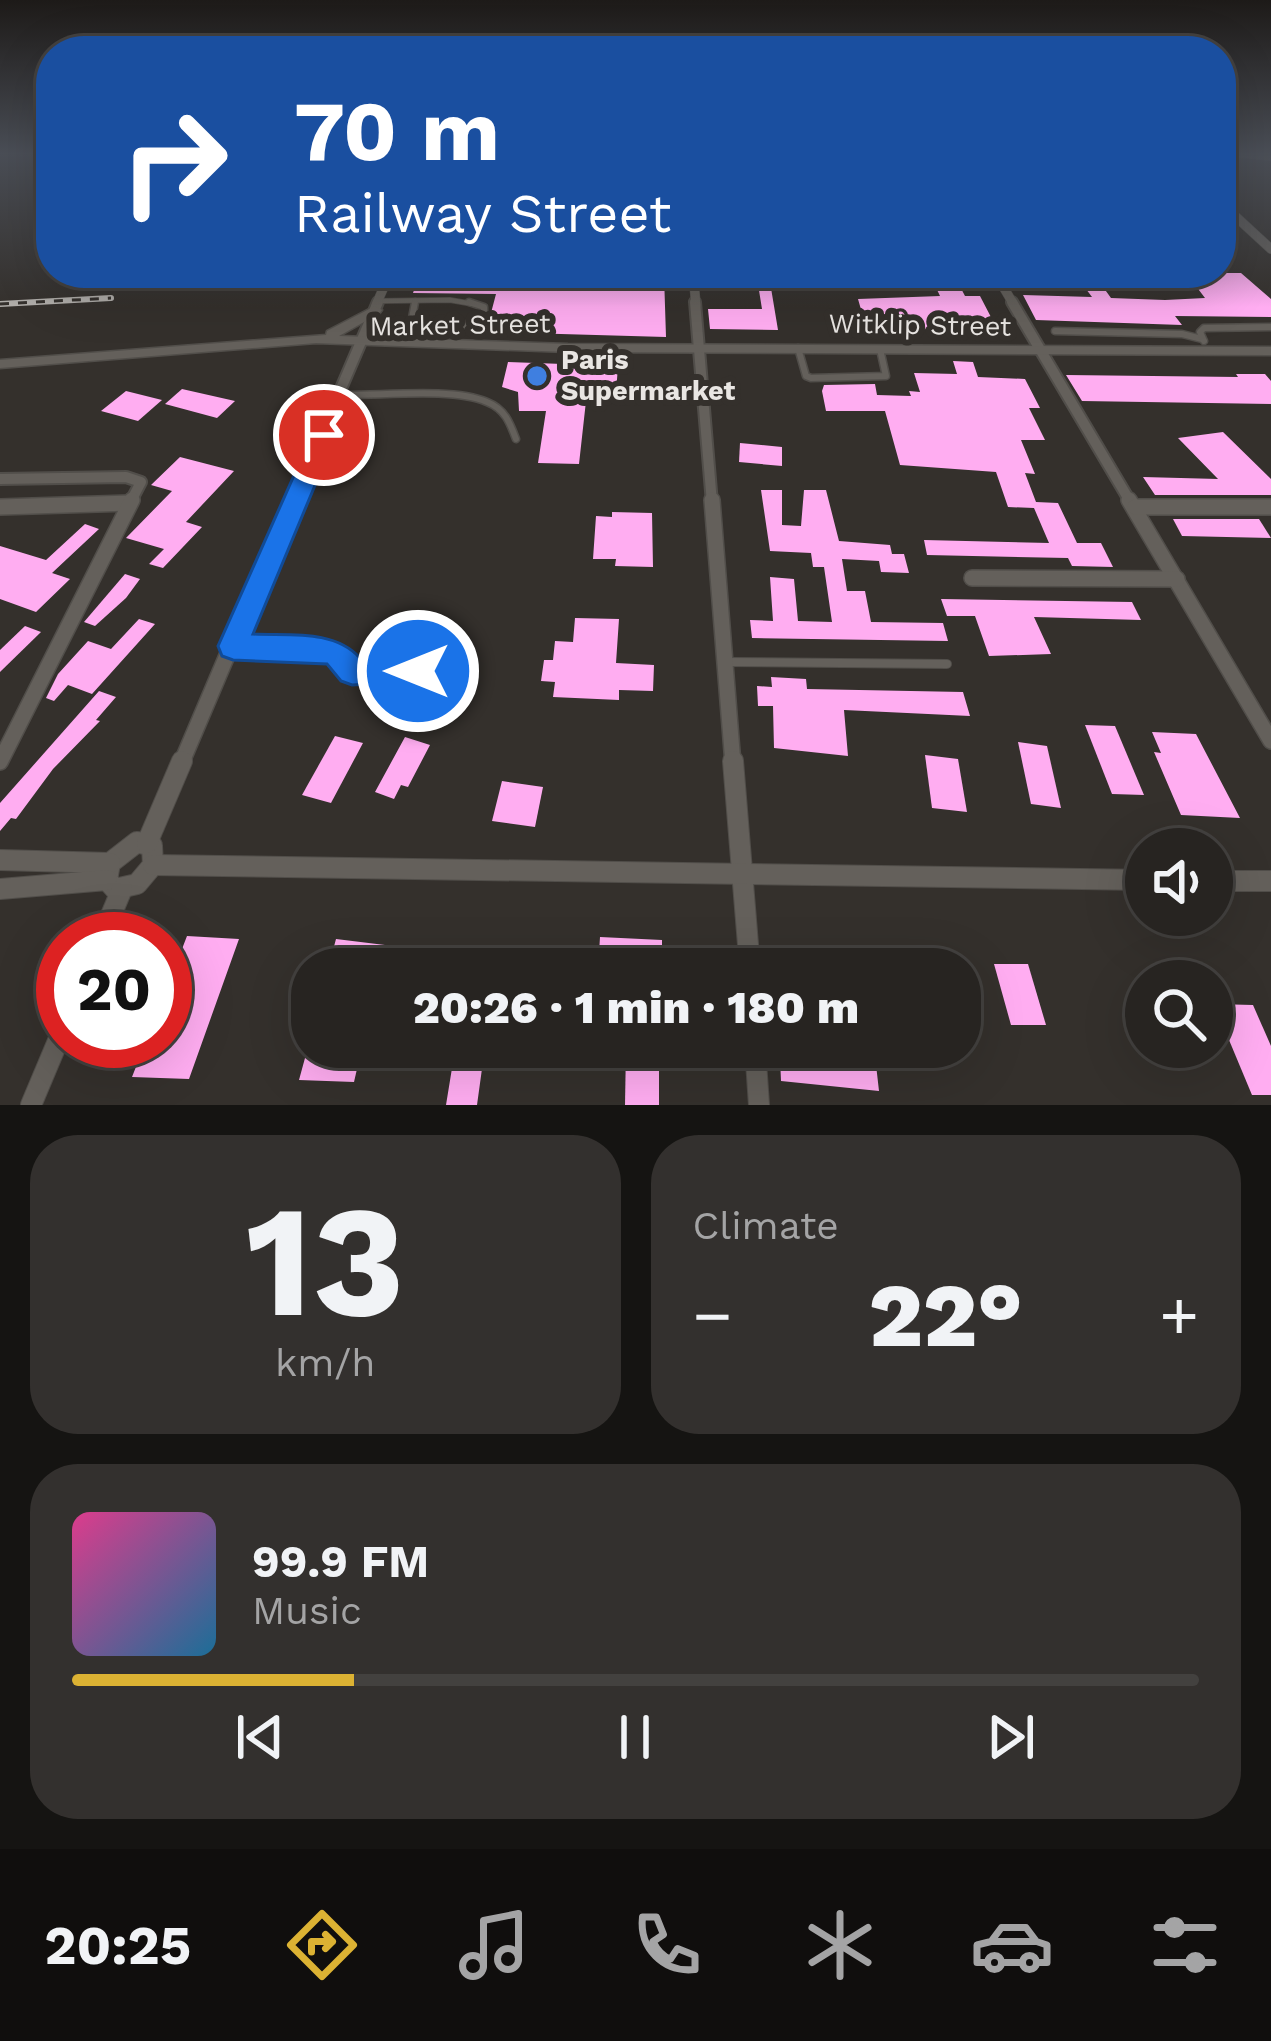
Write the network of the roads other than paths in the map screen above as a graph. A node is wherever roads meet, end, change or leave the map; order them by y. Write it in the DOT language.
graph roads {
  1 [pos="1236,217"];
  2 [pos="1271,249"];
  3 [pos="384,288"];
  4 [pos="694,288"];
  5 [pos="1004,288"];
  6 [pos="415,301"];
  7 [pos="376,306"];
  8 [pos="1271,327"];
  9 [pos="1055,331"];
  10 [pos="316,339"];
  11 [pos="362,345"];
  12 [pos="1206,345"];
  13 [pos="568,348"];
  14 [pos="699,348"];
  15 [pos="798,348"];
  16 [pos="880,349"];
  17 [pos="1039,350"];
  18 [pos="1271,351"];
  19 [pos="0,364"];
  20 [pos="0,375"];
  21 [pos="341,395"];
  22 [pos="516,439"];
  23 [pos="0,479"];
  24 [pos="130,503"];
  25 [pos="1135,507"];
  26 [pos="1271,507"];
  27 [pos="0,508"];
  28 [pos="972,578"];
  29 [pos="1177,579"];
  30 [pos="233,646"];
  31 [pos="726,662"];
  32 [pos="947,664"];
  33 [pos="418,671"];
  34 [pos="1271,741"];
  35 [pos="0,762"];
  36 [pos="147,843"];
  37 [pos="0,860"];
  38 [pos="153,866"];
  39 [pos="743,876"];
  40 [pos="113,877"];
  41 [pos="1125,880"];
  42 [pos="1233,880"];
  43 [pos="1271,881"];
  44 [pos="0,890"];
  45 [pos="106,912"];
  46 [pos="748,948"];
  47 [pos="47,1068"];
  48 [pos="756,1068"];
  49 [pos="31,1105"];
  50 [pos="759,1105"];
  1 -- 2 [label="street"];
  3 -- 7 [label="street"];
  4 -- 14 [label="street"];
  5 -- 17 [label="street"];
  6 -- 6 [label="lane"];
  6 -- 7 [label="lane"];
  7 -- 10 [label="main road"];
  7 -- 11 [label="street"];
  8 -- 12 [label="lane"];
  9 -- 12 [label="lane"];
  10 -- 11 [label="main road, Market Street"];
  10 -- 19 [label="main road, Market Street"];
  11 -- 13 [label="main road, Market Street"];
  11 -- 20 [label="main road, Market Street"];
  11 -- 21 [label="street"];
  12 -- 17 [label="main road, Witklip Street"];
  12 -- 18 [label="main road, Witklip Street"];
  13 -- 14 [label="main road, Witklip Street"];
  14 -- 15 [label="main road, Witklip Street"];
  14 -- 31 [label="street"];
  15 -- 16 [label="main road, Witklip Street"];
  15 -- 16 [label="lane"];
  16 -- 17 [label="main road, Witklip Street"];
  17 -- 25 [label="street"];
  21 -- 22 [label="lane"];
  21 -- 30 [label="street"];
  23 -- 24 [label="street"];
  24 -- 27 [label="street"];
  24 -- 35 [label="street"];
  25 -- 26 [label="street"];
  25 -- 29 [label="street"];
  28 -- 29 [label="street"];
  29 -- 34 [label="street"];
  30 -- 33 [label="lane"];
  30 -- 36 [label="street"];
  31 -- 32 [label="lane"];
  31 -- 39 [label="street"];
  36 -- 38 [label="street"];
  36 -- 40 [label="street"];
  37 -- 40 [label="street"];
  38 -- 39 [label="street"];
  38 -- 40 [label="street"];
  39 -- 41 [label="street"];
  39 -- 46 [label="street"];
  40 -- 44 [label="street"];
  40 -- 45 [label="street"];
  42 -- 43 [label="street"];
  47 -- 49 [label="street"];
  48 -- 50 [label="street"];
}
